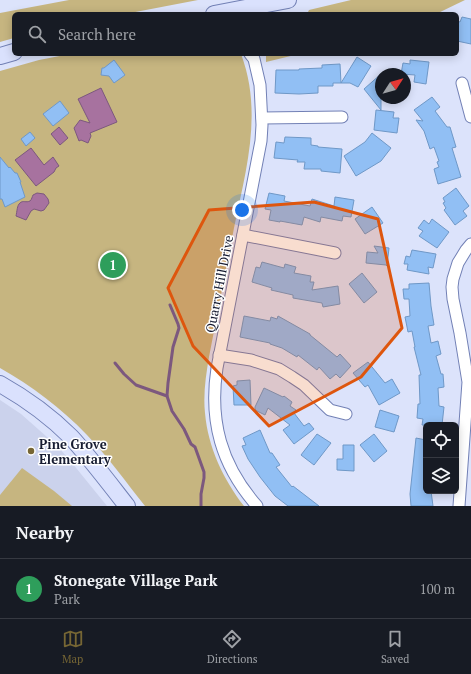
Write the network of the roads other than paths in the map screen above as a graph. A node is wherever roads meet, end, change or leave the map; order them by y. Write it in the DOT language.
graph roads {
  1 [pos="288,0"];
  2 [pos="245,7"];
  3 [pos="223,12"];
  4 [pos="12,53"];
  5 [pos="0,56"];
  6 [pos="253,56"];
  7 [pos="462,83"];
  8 [pos="342,117"];
  9 [pos="262,118"];
  10 [pos="471,118"];
  11 [pos="243,235"];
  12 [pos="471,244"];
  13 [pos="334,254"];
  14 [pos="219,355"];
  15 [pos="468,361"];
  16 [pos="0,384"];
  17 [pos="346,414"];
  18 [pos="127,506"];
  19 [pos="257,506"];
  20 [pos="459,506"];
  1 -- 2 [label="street"];
  2 -- 3 [label="street"];
  4 -- 5 [label="street"];
  6 -- 9 [label="street, Quarry Hill Drive"];
  7 -- 10 [label="street"];
  8 -- 9 [label="street"];
  9 -- 11 [label="street, Quarry Hill Drive"];
  11 -- 13 [label="street"];
  11 -- 14 [label="street, Quarry Hill Drive"];
  12 -- 15 [label="street"];
  14 -- 17 [label="street"];
  14 -- 19 [label="street, Quarry Hill Drive"];
  15 -- 20 [label="street"];
  16 -- 18 [label="street"];
}
